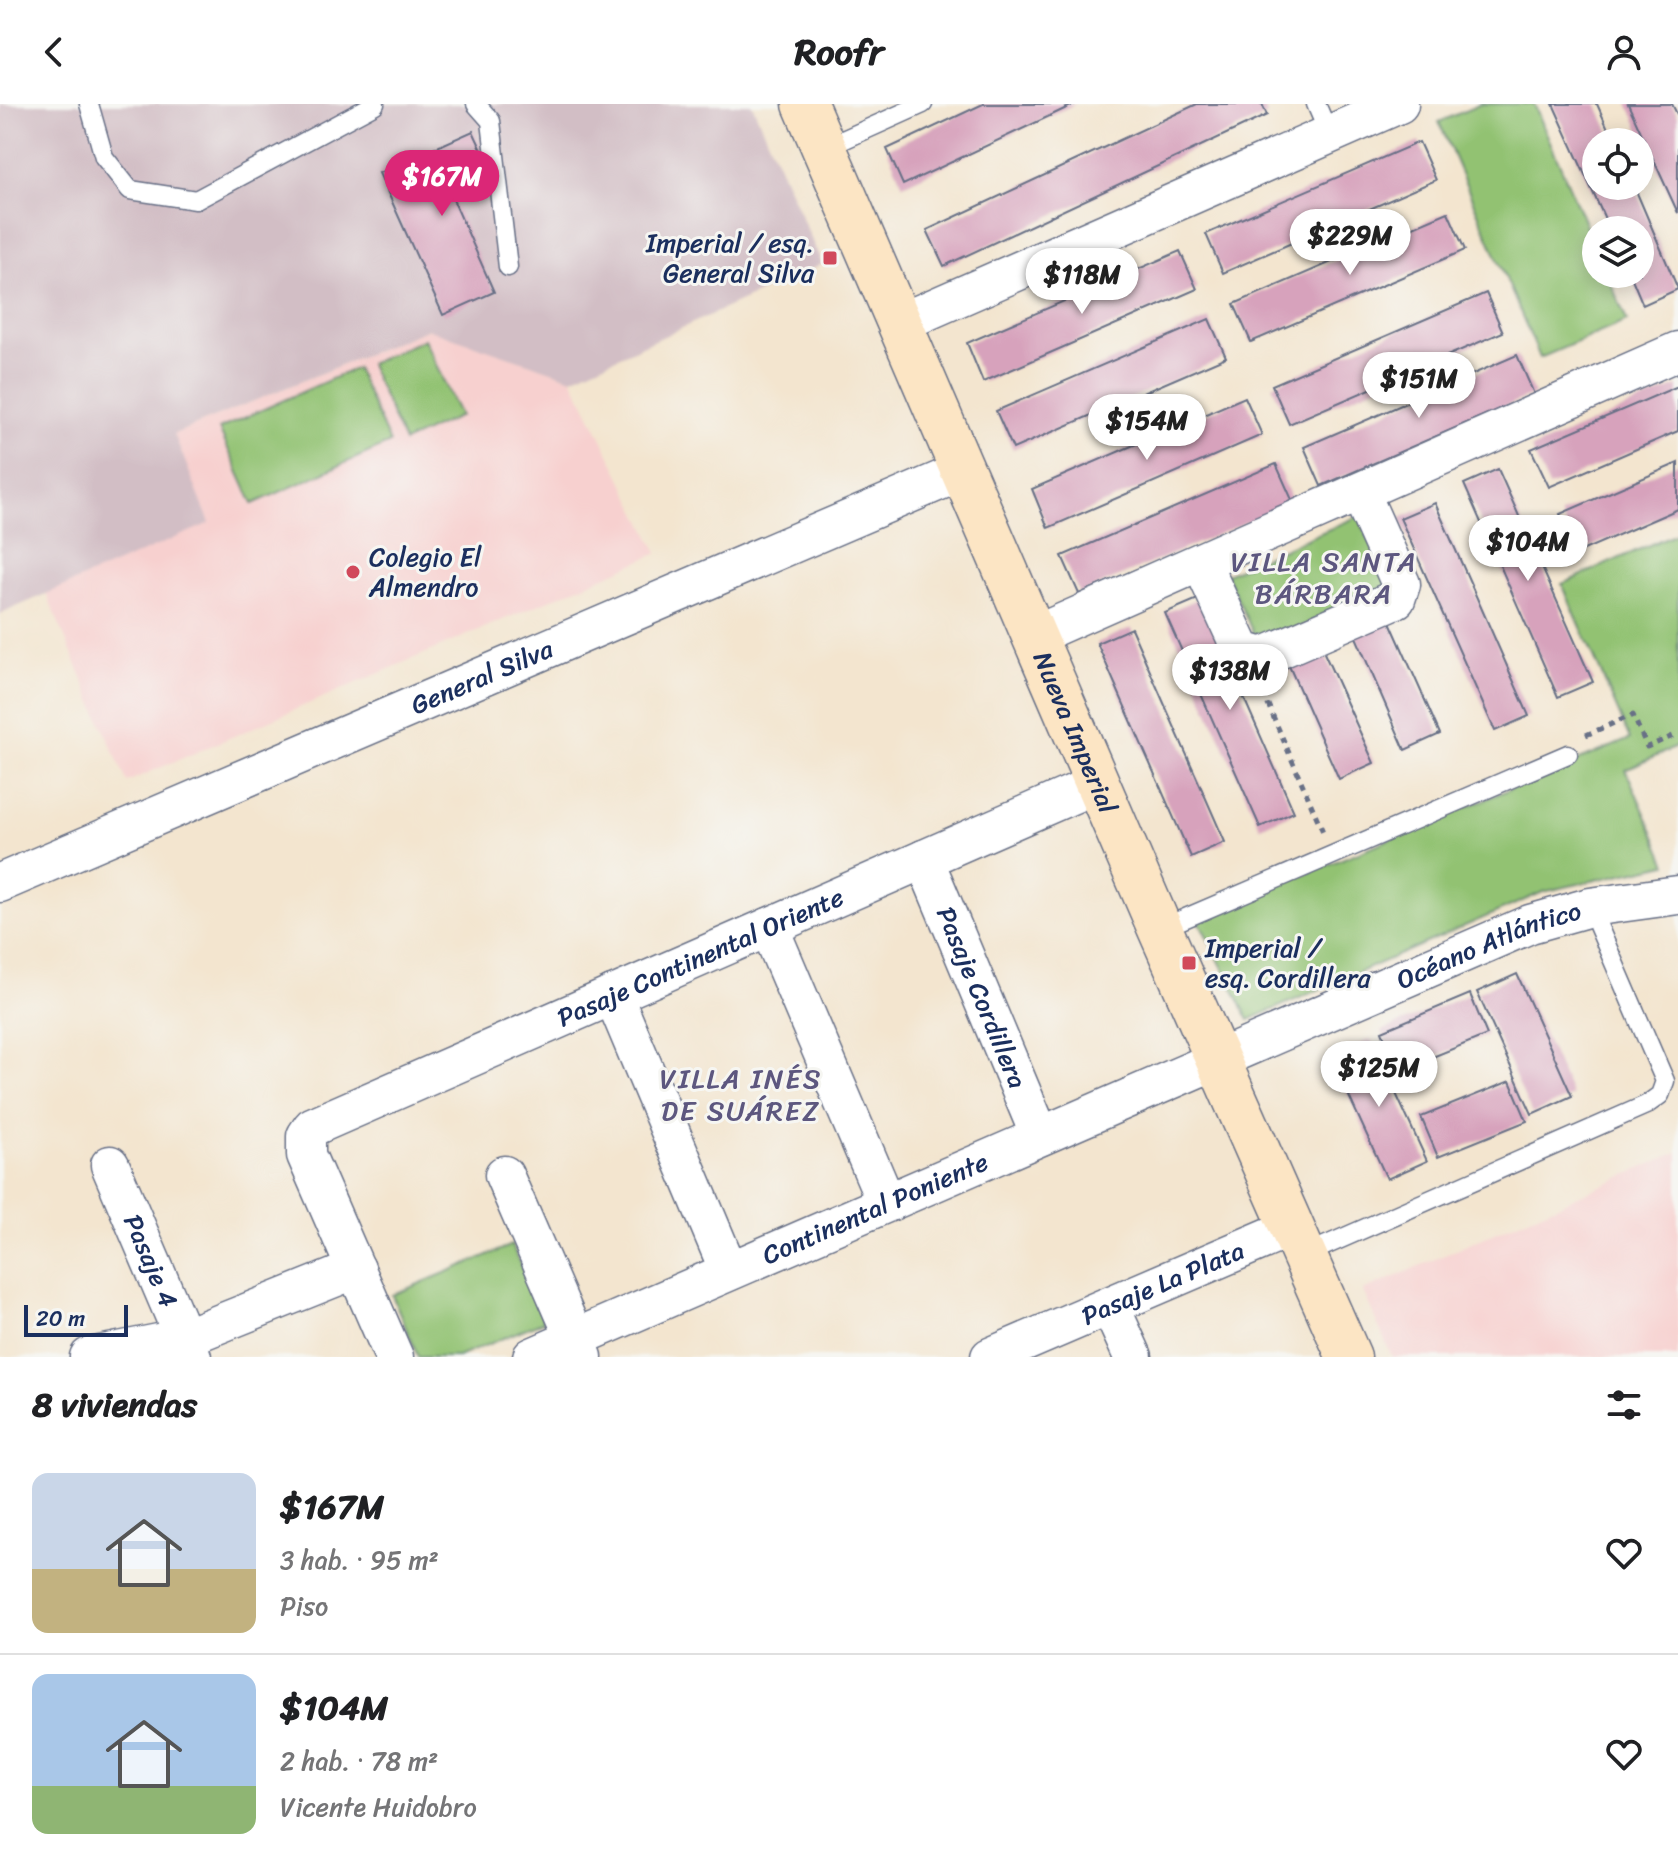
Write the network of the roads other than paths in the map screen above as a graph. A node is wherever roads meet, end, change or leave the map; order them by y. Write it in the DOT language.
graph roads {
  1 [pos="89,104"];
  2 [pos="375,104"];
  3 [pos="476,104"];
  4 [pos="805,104"];
  5 [pos="923,104"];
  6 [pos="1399,104"];
  7 [pos="1322,119"];
  8 [pos="825,148"];
  9 [pos="508,267"];
  10 [pos="902,322"];
  11 [pos="1678,351"];
  12 [pos="965,470"];
  13 [pos="1360,492"];
  14 [pos="1201,562"];
  15 [pos="1035,635"];
  16 [pos="1568,754"];
  17 [pos="1098,783"];
  18 [pos="924,859"];
  19 [pos="0,883"];
  20 [pos="1678,895"];
  21 [pos="1590,907"];
  22 [pos="769,927"];
  23 [pos="1160,929"];
  24 [pos="613,995"];
  25 [pos="1219,1058"];
  26 [pos="1040,1136"];
  27 [pos="110,1165"];
  28 [pos="504,1175"];
  29 [pos="886,1202"];
  30 [pos="1298,1241"];
  31 [pos="356,1269"];
  32 [pos="729,1271"];
  33 [pos="1110,1306"];
  34 [pos="188,1348"];
  35 [pos="579,1348"];
  36 [pos="89,1357"];
  37 [pos="394,1357"];
  38 [pos="532,1357"];
  39 [pos="990,1357"];
  40 [pos="1133,1357"];
  41 [pos="1349,1357"];
  1 -- 2 [label="lane"];
  3 -- 9 [label="lane"];
  4 -- 8 [label="street, Nueva Imperial"];
  5 -- 8 [label="lane"];
  6 -- 7 [label="street"];
  7 -- 10 [label="street"];
  8 -- 10 [label="street, Nueva Imperial"];
  10 -- 12 [label="street, Nueva Imperial"];
  11 -- 13 [label="street"];
  12 -- 15 [label="street, Nueva Imperial"];
  12 -- 19 [label="street, General Silva"];
  13 -- 14 [label="street"];
  13 -- 14 [label="street"];
  14 -- 15 [label="street"];
  15 -- 17 [label="street, Nueva Imperial"];
  16 -- 23 [label="lane"];
  17 -- 18 [label="street, Pasaje Continental Oriente"];
  17 -- 23 [label="street, Nueva Imperial"];
  18 -- 22 [label="street, Pasaje Continental Oriente"];
  18 -- 26 [label="street, Pasaje Cordillera"];
  20 -- 21 [label="street, Océano Atlántico"];
  21 -- 25 [label="street, Océano Atlántico"];
  21 -- 30 [label="lane"];
  22 -- 24 [label="street, Pasaje Continental Oriente"];
  22 -- 29 [label="street"];
  23 -- 25 [label="street, Nueva Imperial"];
  24 -- 31 [label="street, Pasaje Continental Oriente"];
  24 -- 32 [label="street"];
  25 -- 26 [label="street, Continental Poniente"];
  25 -- 30 [label="street, Nueva Imperial"];
  26 -- 29 [label="street, Continental Poniente"];
  27 -- 34 [label="street, Pasaje 4"];
  28 -- 35 [label="street"];
  29 -- 32 [label="street, Continental Poniente"];
  30 -- 33 [label="street, Pasaje La Plata"];
  30 -- 41 [label="street, Nueva Imperial"];
  31 -- 34 [label="street"];
  31 -- 37 [label="street"];
  32 -- 35 [label="street, Continental Poniente"];
  33 -- 39 [label="street, Pasaje La Plata"];
  33 -- 40 [label="street"];
  34 -- 36 [label="street"];
  35 -- 38 [label="street, Continental Poniente"];
}
